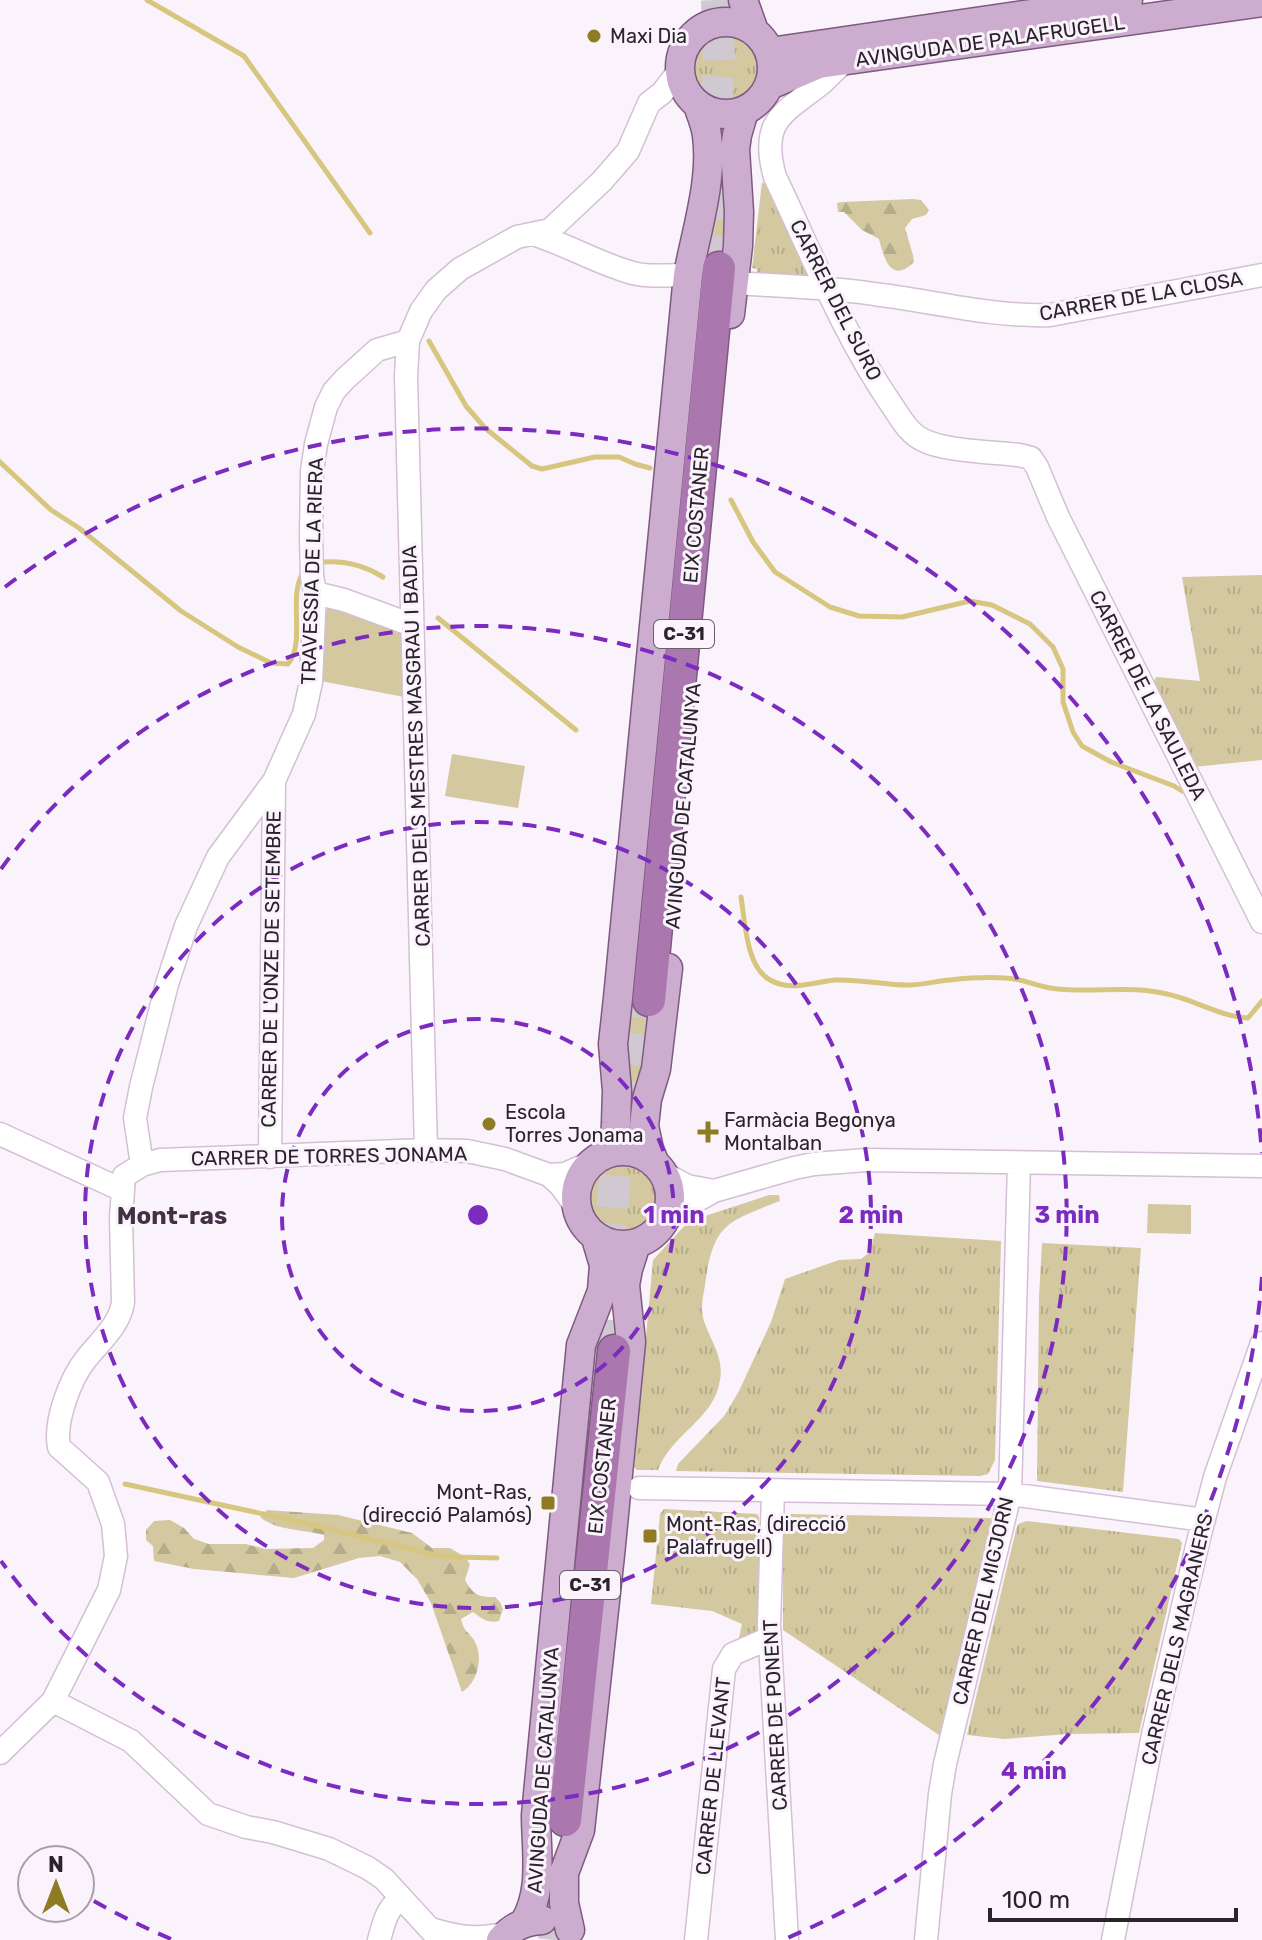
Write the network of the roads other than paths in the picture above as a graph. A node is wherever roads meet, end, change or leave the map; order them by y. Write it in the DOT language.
graph roads {
  1 [pos="718,0"];
  2 [pos="743,0"];
  3 [pos="1112,1"];
  4 [pos="1262,2"];
  5 [pos="702,28"];
  6 [pos="762,42"];
  7 [pos="846,61"];
  8 [pos="670,82"];
  9 [pos="770,85"];
  10 [pos="695,102"];
  11 [pos="744,111"];
  12 [pos="531,234"];
  13 [pos="710,275"];
  14 [pos="1262,275"];
  15 [pos="828,289"];
  16 [pos="408,341"];
  17 [pos="1037,467"];
  18 [pos="313,575"];
  19 [pos="412,625"];
  20 [pos="274,781"];
  21 [pos="251,811"];
  22 [pos="273,825"];
  23 [pos="1262,922"];
  24 [pos="640,998"];
  25 [pos="0,1134"];
  26 [pos="426,1150"];
  27 [pos="270,1157"];
  28 [pos="598,1159"];
  29 [pos="1019,1163"];
  30 [pos="142,1165"];
  31 [pos="1262,1166"];
  32 [pos="659,1168"];
  33 [pos="549,1175"];
  34 [pos="122,1190"];
  35 [pos="714,1191"];
  36 [pos="576,1207"];
  37 [pos="664,1222"];
  38 [pos="596,1238"];
  39 [pos="636,1244"];
  40 [pos="1262,1343"];
  41 [pos="606,1351"];
  42 [pos="639,1488"];
  43 [pos="773,1491"];
  44 [pos="1010,1494"];
  45 [pos="1204,1520"];
  46 [pos="770,1638"];
  47 [pos="53,1701"];
  48 [pos="0,1753"];
  49 [pos="556,1820"];
  50 [pos="401,1898"];
  51 [pos="511,1932"];
  52 [pos="435,1935"];
  53 [pos="575,1935"];
  54 [pos="379,1940"];
  55 [pos="696,1940"];
  56 [pos="787,1940"];
  57 [pos="926,1940"];
  58 [pos="1113,1940"];
  1 -- 5 [label="main road"];
  2 -- 6 [label="main road"];
  3 -- 6 [label="main road, AVINGUDA DE PALAFRUGELL"];
  4 -- 7 [label="main road, AVINGUDA DE PALAFRUGELL"];
  5 -- 6 [label="main road"];
  5 -- 8 [label="main road"];
  6 -- 9 [label="main road"];
  7 -- 9 [label="main road, AVINGUDA DE PALAFRUGELL"];
  7 -- 15 [label="street, CARRER DEL SURO"];
  8 -- 10 [label="main road"];
  8 -- 12 [label="street"];
  9 -- 11 [label="main road"];
  10 -- 11 [label="main road"];
  10 -- 13 [label="main road, AVINGUDA DE CATALUNYA"];
  11 -- 13 [label="main road, AVINGUDA DE CATALUNYA"];
  12 -- 13 [label="street, CARRER DE LA CLOSA"];
  12 -- 16 [label="street"];
  13 -- 15 [label="street, CARRER DE LA CLOSA"];
  13 -- 24 [label="highway, EIX COSTANER / C-31"];
  13 -- 28 [label="main road, AVINGUDA DE CATALUNYA"];
  13 -- 32 [label="main road, AVINGUDA DE CATALUNYA"];
  14 -- 15 [label="street, CARRER DE LA CLOSA"];
  15 -- 17 [label="street, CARRER DEL SURO"];
  16 -- 18 [label="street, TRAVESSIA DE LA RIERA"];
  16 -- 19 [label="street, CARRER DELS MESTRES MASGRAU I BADIA"];
  17 -- 23 [label="street, CARRER DE LA SAULEDA"];
  18 -- 19 [label="street"];
  18 -- 20 [label="street, TRAVESSIA DE LA RIERA"];
  19 -- 26 [label="street, CARRER DELS MESTRES MASGRAU I BADIA"];
  20 -- 21 [label="street, TRAVESSIA DE LA RIERA"];
  20 -- 22 [label="street, CARRER DE L'ONZE DE SETEMBRE"];
  21 -- 22 [label="street"];
  21 -- 30 [label="street, TRAVESSIA DE LA RIERA"];
  22 -- 27 [label="street, CARRER DE L'ONZE DE SETEMBRE"];
  25 -- 34 [label="street"];
  26 -- 27 [label="street, CARRER DE TORRES JONAMA"];
  26 -- 33 [label="street, CARRER DE TORRES JONAMA"];
  27 -- 30 [label="street, CARRER DE TORRES JONAMA"];
  28 -- 32 [label="main road"];
  28 -- 33 [label="street"];
  28 -- 36 [label="main road"];
  29 -- 31 [label="street"];
  29 -- 35 [label="street"];
  29 -- 44 [label="street, CARRER DEL MIGJORN"];
  30 -- 34 [label="street"];
  32 -- 35 [label="street"];
  32 -- 37 [label="main road"];
  33 -- 36 [label="street, CARRER DE TORRES JONAMA"];
  34 -- 47 [label="street"];
  35 -- 37 [label="street"];
  36 -- 38 [label="main road"];
  37 -- 39 [label="main road"];
  38 -- 39 [label="main road"];
  38 -- 51 [label="main road, AVINGUDA DE CATALUNYA"];
  39 -- 53 [label="main road"];
  40 -- 45 [label="street, CARRER DELS MAGRANERS"];
  41 -- 49 [label="highway, EIX COSTANER / C-31"];
  42 -- 43 [label="street"];
  43 -- 44 [label="street"];
  43 -- 46 [label="street, CARRER DE PONENT"];
  44 -- 45 [label="street"];
  44 -- 57 [label="street, CARRER DEL MIGJORN"];
  45 -- 58 [label="street, CARRER DELS MAGRANERS"];
  46 -- 55 [label="street, CARRER DE LLEVANT"];
  46 -- 56 [label="street, CARRER DE PONENT"];
  47 -- 48 [label="street"];
  47 -- 50 [label="street"];
  50 -- 52 [label="street"];
  50 -- 54 [label="street"];
  51 -- 52 [label="street"];
  51 -- 53 [label="main road"];
}
